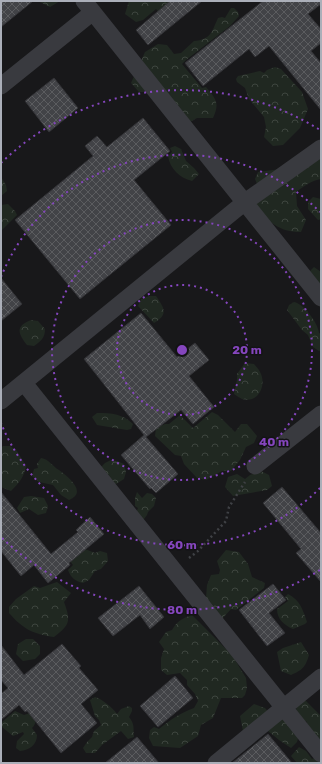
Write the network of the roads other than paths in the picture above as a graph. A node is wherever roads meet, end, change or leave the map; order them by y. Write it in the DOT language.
graph roads {
  1 [pos="88,6"];
  2 [pos="1,86"];
  3 [pos="321,148"];
  4 [pos="245,202"];
  5 [pos="321,298"];
  6 [pos="24,383"];
  7 [pos="1,401"];
  8 [pos="321,414"];
  9 [pos="255,466"];
  10 [pos="321,677"];
  11 [pos="284,707"];
  12 [pos="321,754"];
  13 [pos="216,763"];
  1 -- 2 [label="street"];
  1 -- 4 [label="street"];
  3 -- 4 [label="street"];
  4 -- 5 [label="street"];
  4 -- 6 [label="street"];
  6 -- 7 [label="street"];
  6 -- 11 [label="street"];
  8 -- 9 [label="street"];
  10 -- 11 [label="street"];
  11 -- 12 [label="street"];
  11 -- 13 [label="street"];
}
